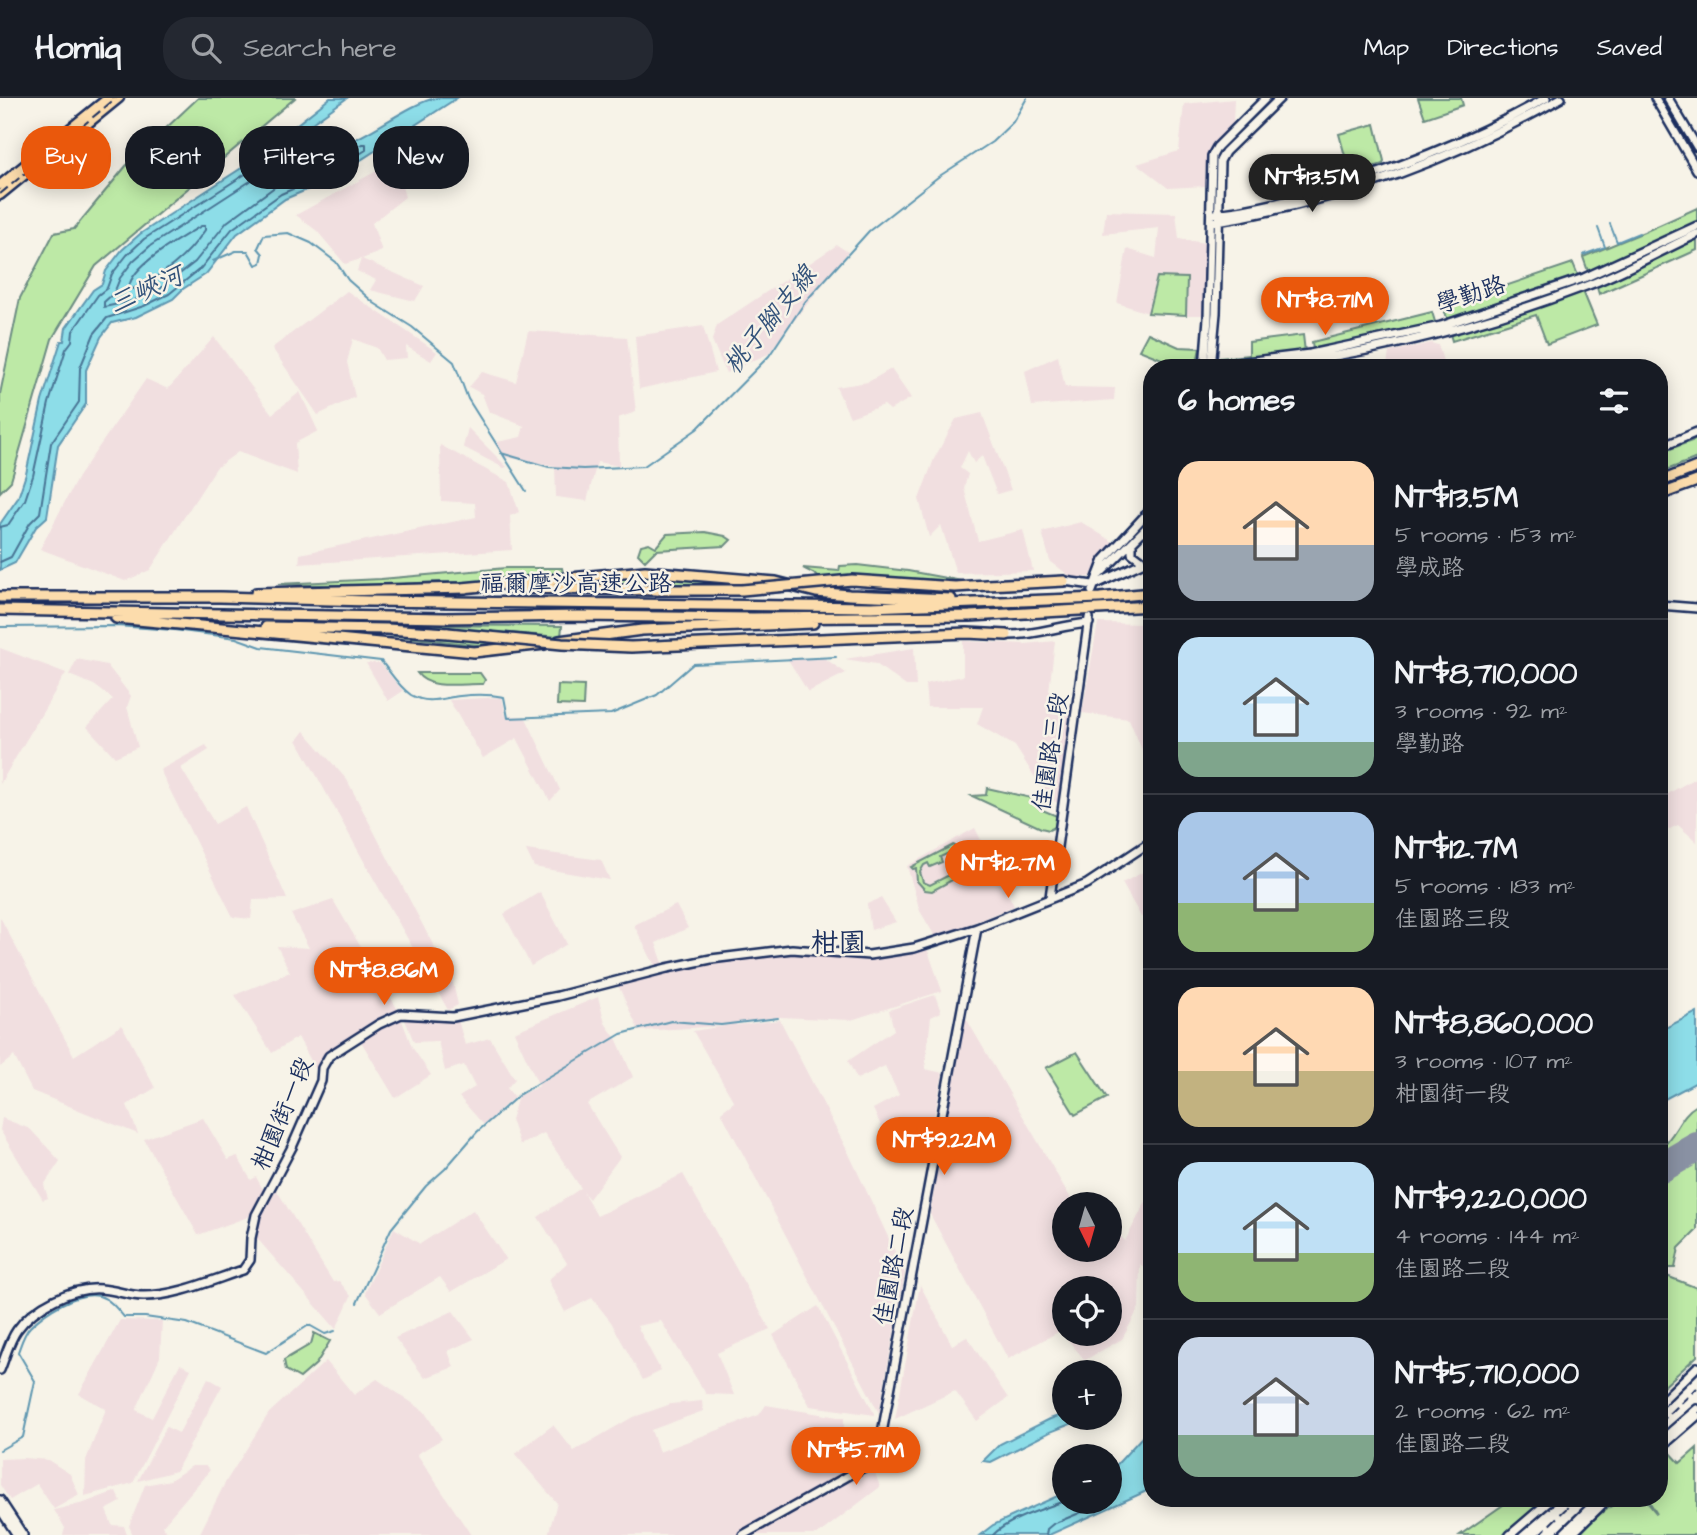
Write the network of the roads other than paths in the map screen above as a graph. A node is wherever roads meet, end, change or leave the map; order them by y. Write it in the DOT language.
graph roads {
  1 [pos="108,98"];
  2 [pos="120,98"];
  3 [pos="1266,98"];
  4 [pos="1280,98"];
  5 [pos="1546,98"];
  6 [pos="1561,98"];
  7 [pos="1655,98"];
  8 [pos="1668,98"];
  9 [pos="1697,147"];
  10 [pos="1697,170"];
  11 [pos="0,185"];
  12 [pos="0,195"];
  13 [pos="1220,217"];
  14 [pos="1211,218"];
  15 [pos="1697,226"];
  16 [pos="1697,234"];
  17 [pos="1208,359"];
  18 [pos="1209,359"];
  19 [pos="1271,359"];
  20 [pos="1320,359"];
  21 [pos="1697,432"];
  22 [pos="1668,444"];
  23 [pos="1697,467"];
  24 [pos="1668,478"];
  25 [pos="1697,481"];
  26 [pos="1668,492"];
  27 [pos="1143,518"];
  28 [pos="1143,531"];
  29 [pos="1132,542"];
  30 [pos="1143,559"];
  31 [pos="1143,564"];
  32 [pos="1064,581"];
  33 [pos="1094,584"];
  34 [pos="462,588"];
  35 [pos="1143,594"];
  36 [pos="0,597"];
  37 [pos="220,597"];
  38 [pos="1026,601"];
  39 [pos="1143,606"];
  40 [pos="1668,606"];
  41 [pos="1697,608"];
  42 [pos="0,610"];
  43 [pos="55,612"];
  44 [pos="970,616"];
  45 [pos="212,627"];
  46 [pos="1007,635"];
  47 [pos="1143,847"];
  48 [pos="1050,897"];
  49 [pos="977,928"];
  50 [pos="1697,1367"];
  51 [pos="0,1370"];
  52 [pos="1668,1395"];
  53 [pos="1697,1409"];
  54 [pos="1697,1416"];
  55 [pos="1668,1434"];
  56 [pos="1668,1441"];
  57 [pos="0,1500"];
  58 [pos="1543,1507"];
  59 [pos="1591,1507"];
  60 [pos="1600,1507"];
  61 [pos="0,1509"];
  62 [pos="17,1535"];
  63 [pos="23,1535"];
  64 [pos="743,1535"];
  65 [pos="1510,1535"];
  66 [pos="1562,1535"];
  67 [pos="1571,1535"];
  1 -- 11 [label="main road"];
  2 -- 12 [label="main road"];
  3 -- 14 [label="street"];
  4 -- 13 [label="street"];
  5 -- 13 [label="street"];
  6 -- 13 [label="street"];
  7 -- 10 [label="street"];
  8 -- 9 [label="street"];
  13 -- 14 [label="street"];
  13 -- 18 [label="street"];
  14 -- 17 [label="street"];
  15 -- 19 [label="street, 學勤路"];
  16 -- 20 [label="street, 學勤路"];
  21 -- 22 [label="street"];
  23 -- 24 [label="highway"];
  25 -- 26 [label="highway"];
  27 -- 33 [label="street"];
  28 -- 29 [label="street"];
  29 -- 30 [label="street"];
  29 -- 33 [label="street"];
  31 -- 33 [label="street"];
  32 -- 33 [label="street"];
  32 -- 34 [label="highway, bridge"];
  34 -- 37 [label="highway"];
  34 -- 38 [label="highway"];
  35 -- 38 [label="highway, 福爾摩沙高速公路"];
  36 -- 37 [label="highway, 福爾摩沙高速公路"];
  37 -- 38 [label="highway, 福爾摩沙高速公路"];
  39 -- 44 [label="highway, 福爾摩沙高速公路"];
  40 -- 41 [label="street"];
  42 -- 43 [label="highway, 福爾摩沙高速公路"];
  43 -- 44 [label="highway, 福爾摩沙高速公路"];
  43 -- 45 [label="highway"];
  44 -- 45 [label="highway"];
  45 -- 46 [label="highway, bridge"];
  46 -- 48 [label="street, 佳園路三段"];
  47 -- 48 [label="street"];
  48 -- 49 [label="street"];
  49 -- 51 [label="street, 柑園街一段"];
  49 -- 64 [label="street, 佳園路二段"];
  50 -- 52 [label="street"];
  53 -- 55 [label="street"];
  54 -- 56 [label="street"];
  57 -- 63 [label="street"];
  58 -- 65 [label="street"];
  59 -- 66 [label="street"];
  60 -- 67 [label="street"];
  61 -- 62 [label="street"];
}
